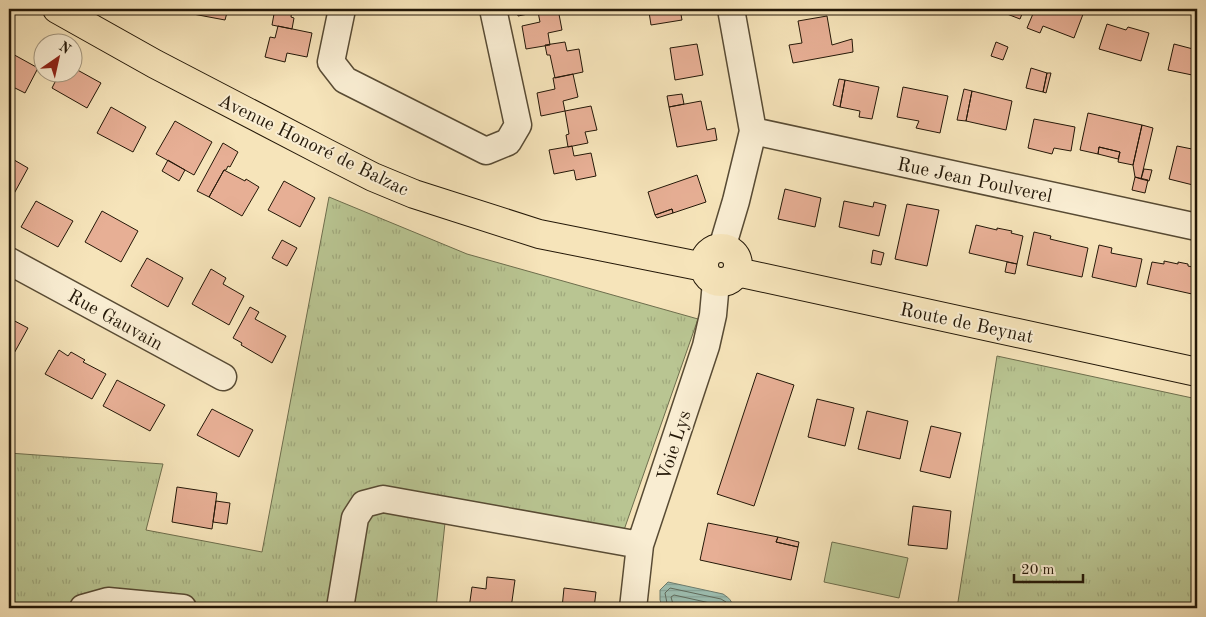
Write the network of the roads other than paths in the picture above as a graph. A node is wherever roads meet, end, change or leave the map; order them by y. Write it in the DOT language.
graph roads {
  1 [pos="57,9"];
  2 [pos="342,9"];
  3 [pos="493,9"];
  4 [pos="731,9"];
  5 [pos="753,131"];
  6 [pos="1197,227"];
  7 [pos="9,261"];
  8 [pos="720,267"];
  9 [pos="1197,372"];
  10 [pos="223,377"];
  11 [pos="640,545"];
  12 [pos="83,608"];
  13 [pos="183,608"];
  14 [pos="340,608"];
  15 [pos="632,608"];
  1 -- 8 [label="main road, Avenue Honoré de Balzac"];
  2 -- 3 [label="street"];
  4 -- 5 [label="street"];
  5 -- 6 [label="street, Rue Jean Poulverel"];
  5 -- 8 [label="street, Voie Lys"];
  7 -- 10 [label="street, Rue Gauvain"];
  8 -- 9 [label="main road, Route de Beynat"];
  8 -- 11 [label="street, Voie Lys"];
  11 -- 14 [label="street"];
  11 -- 15 [label="street, Voie Lys"];
  12 -- 13 [label="street"];
}
